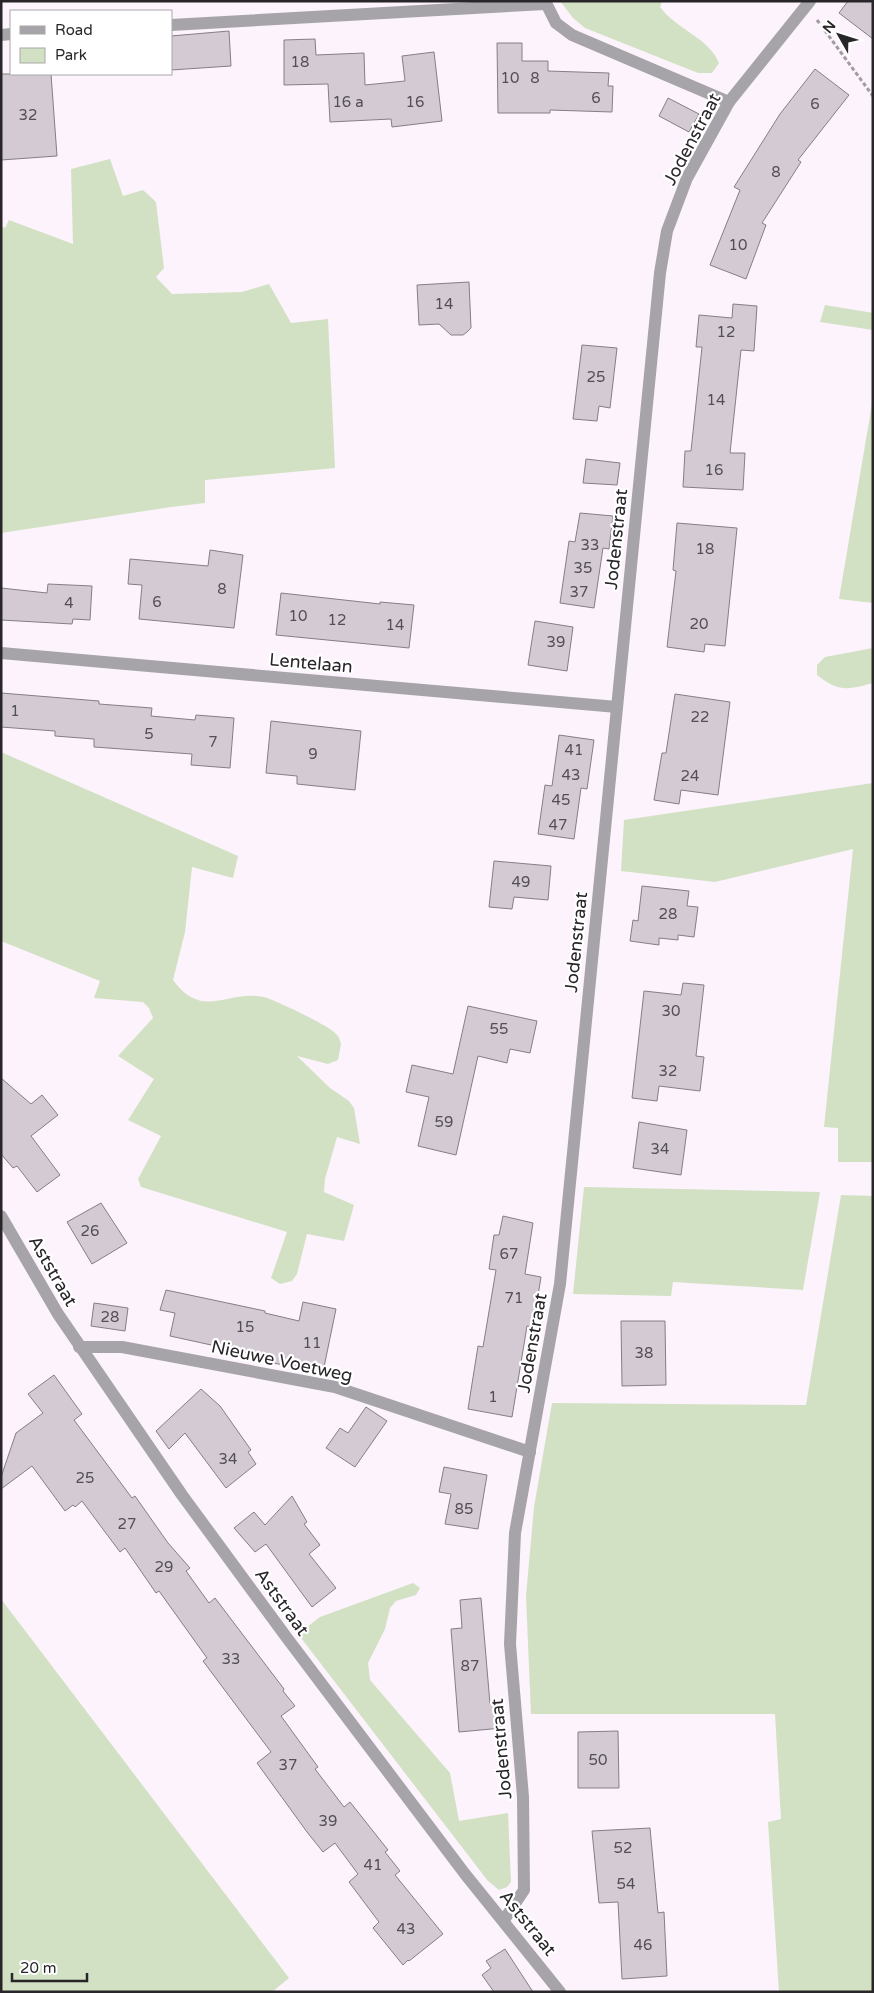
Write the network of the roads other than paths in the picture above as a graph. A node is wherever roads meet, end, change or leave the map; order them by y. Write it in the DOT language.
graph roads {
  1 [pos="545,3"];
  2 [pos="808,3"];
  3 [pos="172,25"];
  4 [pos="730,102"];
  5 [pos="1,653"];
  6 [pos="617,707"];
  7 [pos="1,1216"];
  8 [pos="80,1347"];
  9 [pos="530,1452"];
  10 [pos="504,1920"];
  11 [pos="560,1992"];
  1 -- 3 [label="street"];
  1 -- 4 [label="street"];
  2 -- 4 [label="street, Jodenstraat"];
  4 -- 6 [label="street, Jodenstraat"];
  5 -- 6 [label="street, Lentelaan"];
  6 -- 9 [label="street, Jodenstraat"];
  7 -- 8 [label="street, Aststraat"];
  8 -- 9 [label="street, Nieuwe Voetweg"];
  8 -- 10 [label="street, Aststraat"];
  9 -- 10 [label="street, Jodenstraat"];
  10 -- 11 [label="street, Aststraat"];
}
